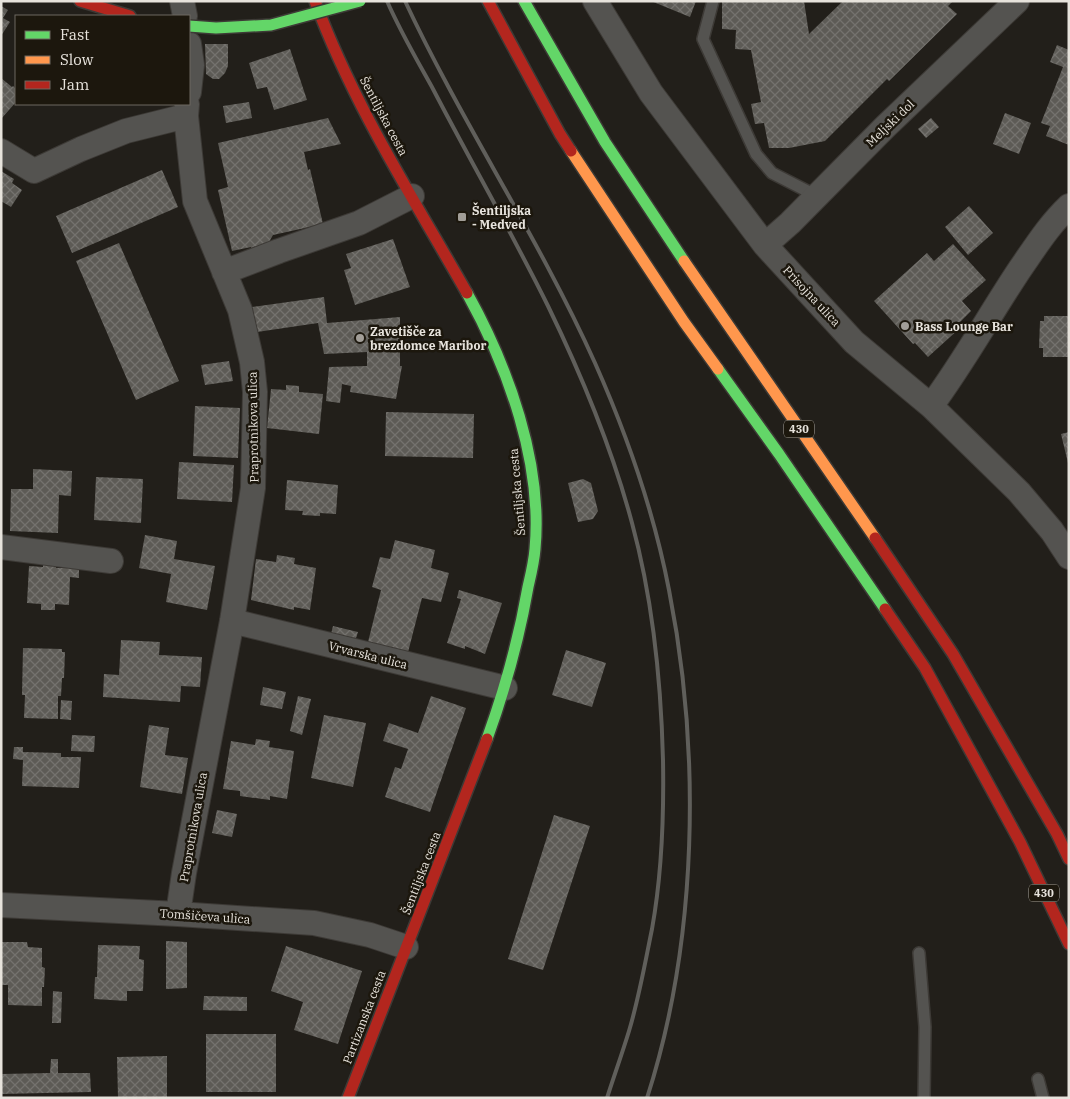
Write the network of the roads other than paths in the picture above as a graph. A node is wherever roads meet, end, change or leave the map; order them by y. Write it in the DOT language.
graph roads {
  1 [pos="80,1"];
  2 [pos="182,1"];
  3 [pos="315,1"];
  4 [pos="360,1"];
  5 [pos="488,1"];
  6 [pos="524,1"];
  7 [pos="595,1"];
  8 [pos="714,1"];
  9 [pos="1017,1"];
  10 [pos="126,15"];
  11 [pos="185,15"];
  12 [pos="190,26"];
  13 [pos="190,51"];
  14 [pos="190,83"];
  15 [pos="187,110"];
  16 [pos="1,151"];
  17 [pos="412,196"];
  18 [pos="817,196"];
  19 [pos="1069,206"];
  20 [pos="765,245"];
  21 [pos="224,272"];
  22 [pos="931,406"];
  23 [pos="1,547"];
  24 [pos="1069,557"];
  25 [pos="111,561"];
  26 [pos="232,621"];
  27 [pos="505,688"];
  28 [pos="1069,859"];
  29 [pos="1,905"];
  30 [pos="178,914"];
  31 [pos="1069,944"];
  32 [pos="406,947"];
  33 [pos="920,953"];
  34 [pos="1038,1079"];
  35 [pos="348,1098"];
  36 [pos="924,1098"];
  37 [pos="1043,1098"];
  1 -- 10 [label="main road"];
  2 -- 11 [label="street"];
  3 -- 17 [label="main road, Šentiljska cesta"];
  4 -- 12 [label="main road, bridge"];
  5 -- 31 [label="main road, 430"];
  6 -- 28 [label="main road, 430"];
  7 -- 20 [label="street, Prisojna ulica"];
  8 -- 18 [label="lane"];
  9 -- 18 [label="street, Meljski dol"];
  13 -- 14 [label="street"];
  15 -- 16 [label="street, Praprotnikova ulica"];
  15 -- 21 [label="street, Praprotnikova ulica"];
  17 -- 21 [label="street"];
  17 -- 27 [label="main road, Šentiljska cesta"];
  18 -- 20 [label="street, Meljski dol"];
  19 -- 22 [label="street"];
  20 -- 22 [label="street, Prisojna ulica"];
  21 -- 26 [label="street, Praprotnikova ulica"];
  22 -- 24 [label="street, Prisojna ulica"];
  23 -- 25 [label="street"];
  26 -- 27 [label="street, Vrvarska ulica"];
  26 -- 30 [label="street, Praprotnikova ulica"];
  27 -- 32 [label="main road, Šentiljska cesta"];
  29 -- 30 [label="street, Tomšičeva ulica"];
  30 -- 32 [label="street, Tomšičeva ulica"];
  32 -- 35 [label="main road, Partizanska cesta"];
  33 -- 36 [label="lane"];
  34 -- 37 [label="lane"];
}
